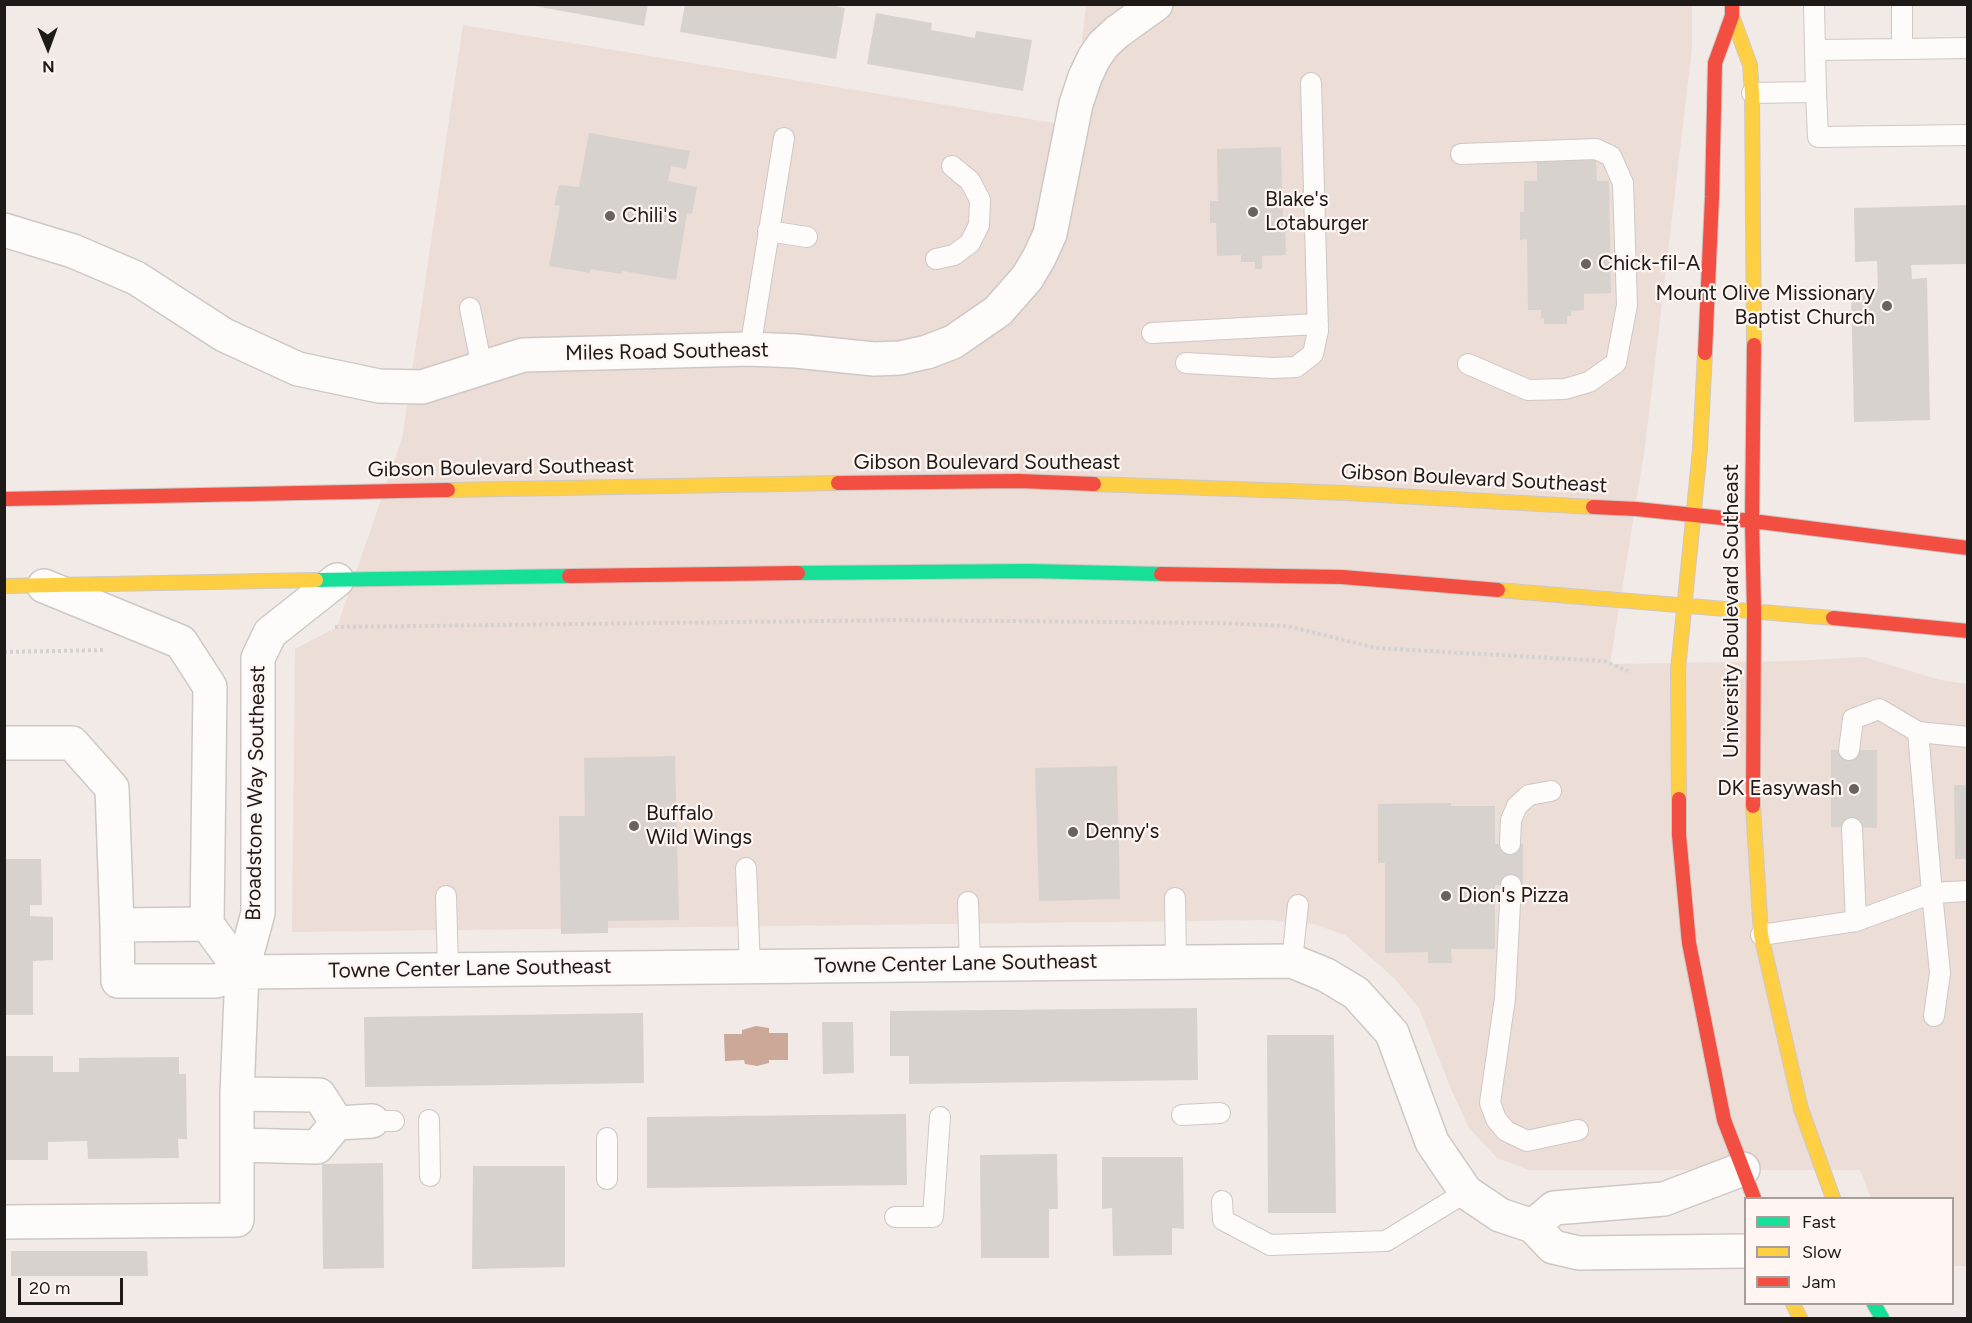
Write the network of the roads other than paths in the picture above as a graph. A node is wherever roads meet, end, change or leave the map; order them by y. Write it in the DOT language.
graph roads {
  1 [pos="1156,4"];
  2 [pos="1814,4"];
  3 [pos="1902,4"];
  4 [pos="1732,10"];
  5 [pos="1968,48"];
  6 [pos="1902,49"];
  7 [pos="1815,50"];
  8 [pos="1311,83"];
  9 [pos="1816,92"];
  10 [pos="1752,93"];
  11 [pos="1968,135"];
  12 [pos="784,138"];
  13 [pos="1461,154"];
  14 [pos="952,166"];
  15 [pos="4,230"];
  16 [pos="768,231"];
  17 [pos="807,237"];
  18 [pos="936,259"];
  19 [pos="470,308"];
  20 [pos="1318,324"];
  21 [pos="1152,333"];
  22 [pos="750,350"];
  23 [pos="1186,363"];
  24 [pos="1468,364"];
  25 [pos="482,368"];
  26 [pos="4,499"];
  27 [pos="1694,514"];
  28 [pos="1752,521"];
  29 [pos="1968,548"];
  30 [pos="337,580"];
  31 [pos="4,586"];
  32 [pos="44,586"];
  33 [pos="1683,605"];
  34 [pos="1754,610"];
  35 [pos="1968,631"];
  36 [pos="1918,732"];
  37 [pos="1968,737"];
  38 [pos="4,743"];
  39 [pos="1849,750"];
  40 [pos="1551,791"];
  41 [pos="1852,828"];
  42 [pos="1510,844"];
  43 [pos="746,868"];
  44 [pos="1511,885"];
  45 [pos="1968,891"];
  46 [pos="1932,893"];
  47 [pos="446,896"];
  48 [pos="1175,898"];
  49 [pos="968,902"];
  50 [pos="1298,905"];
  51 [pos="1856,921"];
  52 [pos="207,924"];
  53 [pos="117,925"];
  54 [pos="1761,935"];
  55 [pos="1292,961"];
  56 [pos="1176,962"];
  57 [pos="970,964"];
  58 [pos="750,966"];
  59 [pos="448,968"];
  60 [pos="242,972"];
  61 [pos="1934,1016"];
  62 [pos="237,1094"];
  63 [pos="1220,1113"];
  64 [pos="1182,1115"];
  65 [pos="940,1117"];
  66 [pos="429,1120"];
  67 [pos="383,1121"];
  68 [pos="337,1123"];
  69 [pos="1578,1130"];
  70 [pos="607,1138"];
  71 [pos="238,1145"];
  72 [pos="430,1176"];
  73 [pos="607,1179"];
  74 [pos="1748,1184"];
  75 [pos="1466,1192"];
  76 [pos="1833,1197"];
  77 [pos="1222,1201"];
  78 [pos="895,1217"];
  79 [pos="4,1222"];
  80 [pos="1533,1226"];
  81 [pos="1744,1251"];
  1 -- 22 [label="street, Miles Road Southeast"];
  2 -- 7 [label="lane"];
  3 -- 6 [label="lane"];
  4 -- 10 [label="main road, University Boulevard Southeast"];
  4 -- 27 [label="main road, University Boulevard Southeast"];
  5 -- 6 [label="lane"];
  6 -- 7 [label="lane"];
  7 -- 9 [label="lane"];
  8 -- 20 [label="lane"];
  9 -- 10 [label="lane"];
  9 -- 11 [label="lane"];
  10 -- 28 [label="main road, University Boulevard Southeast"];
  12 -- 16 [label="lane"];
  13 -- 24 [label="lane"];
  14 -- 18 [label="lane"];
  15 -- 25 [label="street, Miles Road Southeast"];
  16 -- 17 [label="lane"];
  16 -- 22 [label="lane"];
  19 -- 25 [label="lane"];
  20 -- 21 [label="lane"];
  20 -- 23 [label="lane"];
  22 -- 25 [label="street, Miles Road Southeast"];
  26 -- 27 [label="main road, Gibson Boulevard Southeast"];
  27 -- 28 [label="main road, Gibson Boulevard Southeast"];
  27 -- 33 [label="main road, University Boulevard Southeast"];
  28 -- 29 [label="main road, Gibson Boulevard Southeast"];
  28 -- 34 [label="main road, University Boulevard Southeast"];
  30 -- 32 [label="main road"];
  30 -- 33 [label="main road"];
  30 -- 60 [label="street, Broadstone Way Southeast"];
  31 -- 32 [label="main road"];
  32 -- 52 [label="street"];
  33 -- 34 [label="main road"];
  33 -- 74 [label="main road, University Boulevard Southeast"];
  34 -- 35 [label="main road"];
  34 -- 54 [label="main road, University Boulevard Southeast"];
  36 -- 37 [label="lane"];
  36 -- 39 [label="lane"];
  36 -- 46 [label="lane"];
  38 -- 53 [label="street, Towne Center Lane Southeast"];
  40 -- 42 [label="lane"];
  41 -- 51 [label="lane"];
  43 -- 58 [label="lane"];
  44 -- 69 [label="lane"];
  45 -- 46 [label="lane"];
  46 -- 51 [label="lane"];
  46 -- 61 [label="lane"];
  47 -- 59 [label="lane"];
  48 -- 56 [label="lane"];
  49 -- 57 [label="lane"];
  50 -- 55 [label="lane"];
  51 -- 54 [label="lane"];
  52 -- 53 [label="street"];
  52 -- 60 [label="street"];
  53 -- 60 [label="street, Towne Center Lane Southeast"];
  54 -- 76 [label="main road, University Boulevard Southeast"];
  55 -- 56 [label="street, Towne Center Lane Southeast"];
  55 -- 75 [label="street, Towne Center Lane Southeast"];
  56 -- 57 [label="street, Towne Center Lane Southeast"];
  57 -- 58 [label="street, Towne Center Lane Southeast"];
  58 -- 59 [label="street, Towne Center Lane Southeast"];
  59 -- 60 [label="street, Towne Center Lane Southeast"];
  60 -- 62 [label="street, Broadstone Way Southeast"];
  62 -- 68 [label="street"];
  62 -- 71 [label="street, Broadstone Way Southeast"];
  63 -- 64 [label="lane"];
  65 -- 78 [label="lane"];
  66 -- 72 [label="lane"];
  67 -- 68 [label="street"];
  68 -- 71 [label="street"];
  70 -- 73 [label="lane"];
  71 -- 79 [label="street, Broadstone Way Southeast"];
  74 -- 80 [label="street"];
  75 -- 77 [label="lane"];
  75 -- 80 [label="street, Towne Center Lane Southeast"];
  80 -- 81 [label="street, Towne Center Lane Southeast"];
}
